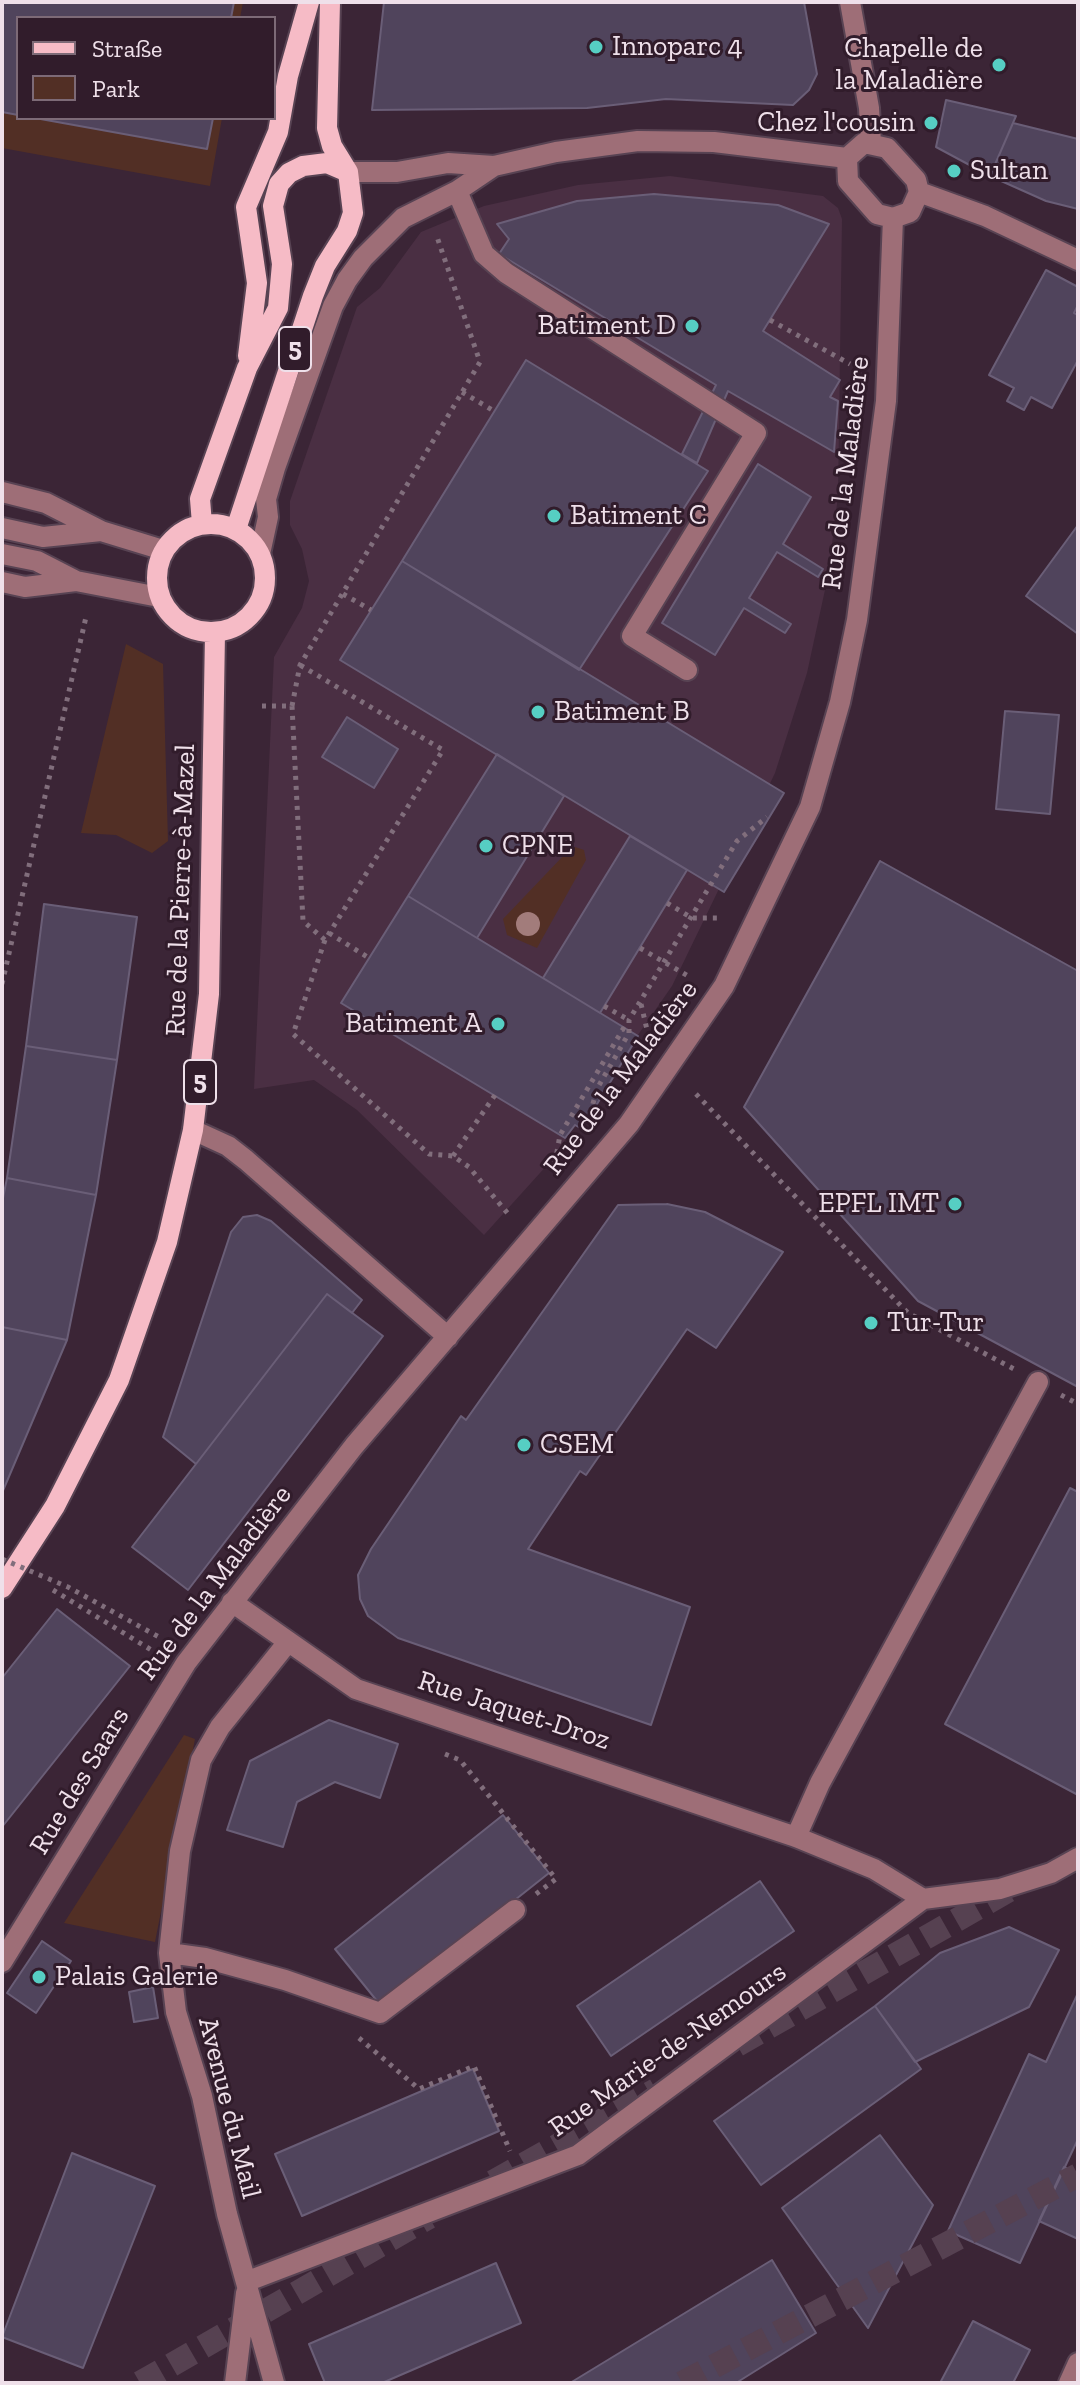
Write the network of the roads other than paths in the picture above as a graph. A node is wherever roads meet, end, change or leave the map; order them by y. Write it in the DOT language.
graph roads {
  1 [pos="309,2"];
  2 [pos="330,2"];
  3 [pos="850,2"];
  4 [pos="871,143"];
  5 [pos="847,158"];
  6 [pos="494,166"];
  7 [pos="348,172"];
  8 [pos="457,191"];
  9 [pos="919,192"];
  10 [pos="893,218"];
  11 [pos="1078,260"];
  12 [pos="299,338"];
  13 [pos="247,368"];
  14 [pos="286,435"];
  15 [pos="2,492"];
  16 [pos="202,524"];
  17 [pos="2,528"];
  18 [pos="236,529"];
  19 [pos="101,531"];
  20 [pos="163,550"];
  21 [pos="2,554"];
  22 [pos="260,554"];
  23 [pos="76,581"];
  24 [pos="2,582"];
  25 [pos="159,597"];
  26 [pos="215,633"];
  27 [pos="687,670"];
  28 [pos="193,1130"];
  29 [pos="448,1337"];
  30 [pos="1038,1382"];
  31 [pos="2,1588"];
  32 [pos="232,1602"];
  33 [pos="288,1642"];
  34 [pos="156,1711"];
  35 [pos="796,1837"];
  36 [pos="1078,1858"];
  37 [pos="923,1899"];
  38 [pos="515,1910"];
  39 [pos="169,1953"];
  40 [pos="2,1962"];
  41 [pos="248,2281"];
  42 [pos="1078,2363"];
  43 [pos="235,2383"];
  44 [pos="274,2383"];
  45 [pos="1069,2383"];
  1 -- 13 [label="main road, 5"];
  2 -- 7 [label="main road, 5"];
  3 -- 4 [label="street"];
  4 -- 5 [label="street"];
  4 -- 9 [label="street"];
  5 -- 6 [label="street"];
  5 -- 10 [label="street"];
  6 -- 7 [label="street"];
  6 -- 8 [label="street"];
  7 -- 12 [label="main road, 5"];
  7 -- 13 [label="main road"];
  8 -- 14 [label="street"];
  8 -- 27 [label="street"];
  9 -- 10 [label="street"];
  9 -- 11 [label="street"];
  10 -- 29 [label="street, Rue de la Maladière"];
  12 -- 14 [label="street"];
  12 -- 18 [label="main road, 5"];
  13 -- 16 [label="main road"];
  14 -- 22 [label="street"];
  15 -- 19 [label="street"];
  16 -- 18 [label="main road"];
  16 -- 20 [label="main road"];
  17 -- 19 [label="street"];
  18 -- 22 [label="main road"];
  19 -- 20 [label="street"];
  20 -- 25 [label="main road"];
  21 -- 23 [label="street"];
  22 -- 26 [label="main road"];
  23 -- 24 [label="street"];
  23 -- 25 [label="street"];
  25 -- 26 [label="main road"];
  26 -- 28 [label="main road, Rue de la Pierre-à-Mazel / 5"];
  28 -- 29 [label="street"];
  28 -- 31 [label="main road, Rue de la Pierre-à-Mazel / 5"];
  29 -- 32 [label="street, Rue de la Maladière"];
  30 -- 35 [label="street"];
  32 -- 33 [label="street, Rue Jaquet-Droz"];
  32 -- 34 [label="street, Rue de la Maladière"];
  33 -- 35 [label="street, Rue Jaquet-Droz"];
  33 -- 39 [label="street, Avenue du Mail"];
  34 -- 40 [label="street, Rue des Saars"];
  35 -- 37 [label="street, Rue Jaquet-Droz"];
  36 -- 37 [label="street"];
  37 -- 41 [label="street, Rue Marie-de-Nemours"];
  38 -- 39 [label="street"];
  39 -- 41 [label="street, Avenue du Mail"];
  41 -- 43 [label="street, Avenue du Mail"];
  41 -- 44 [label="street, Avenue du Mail"];
  42 -- 45 [label="street"];
}
